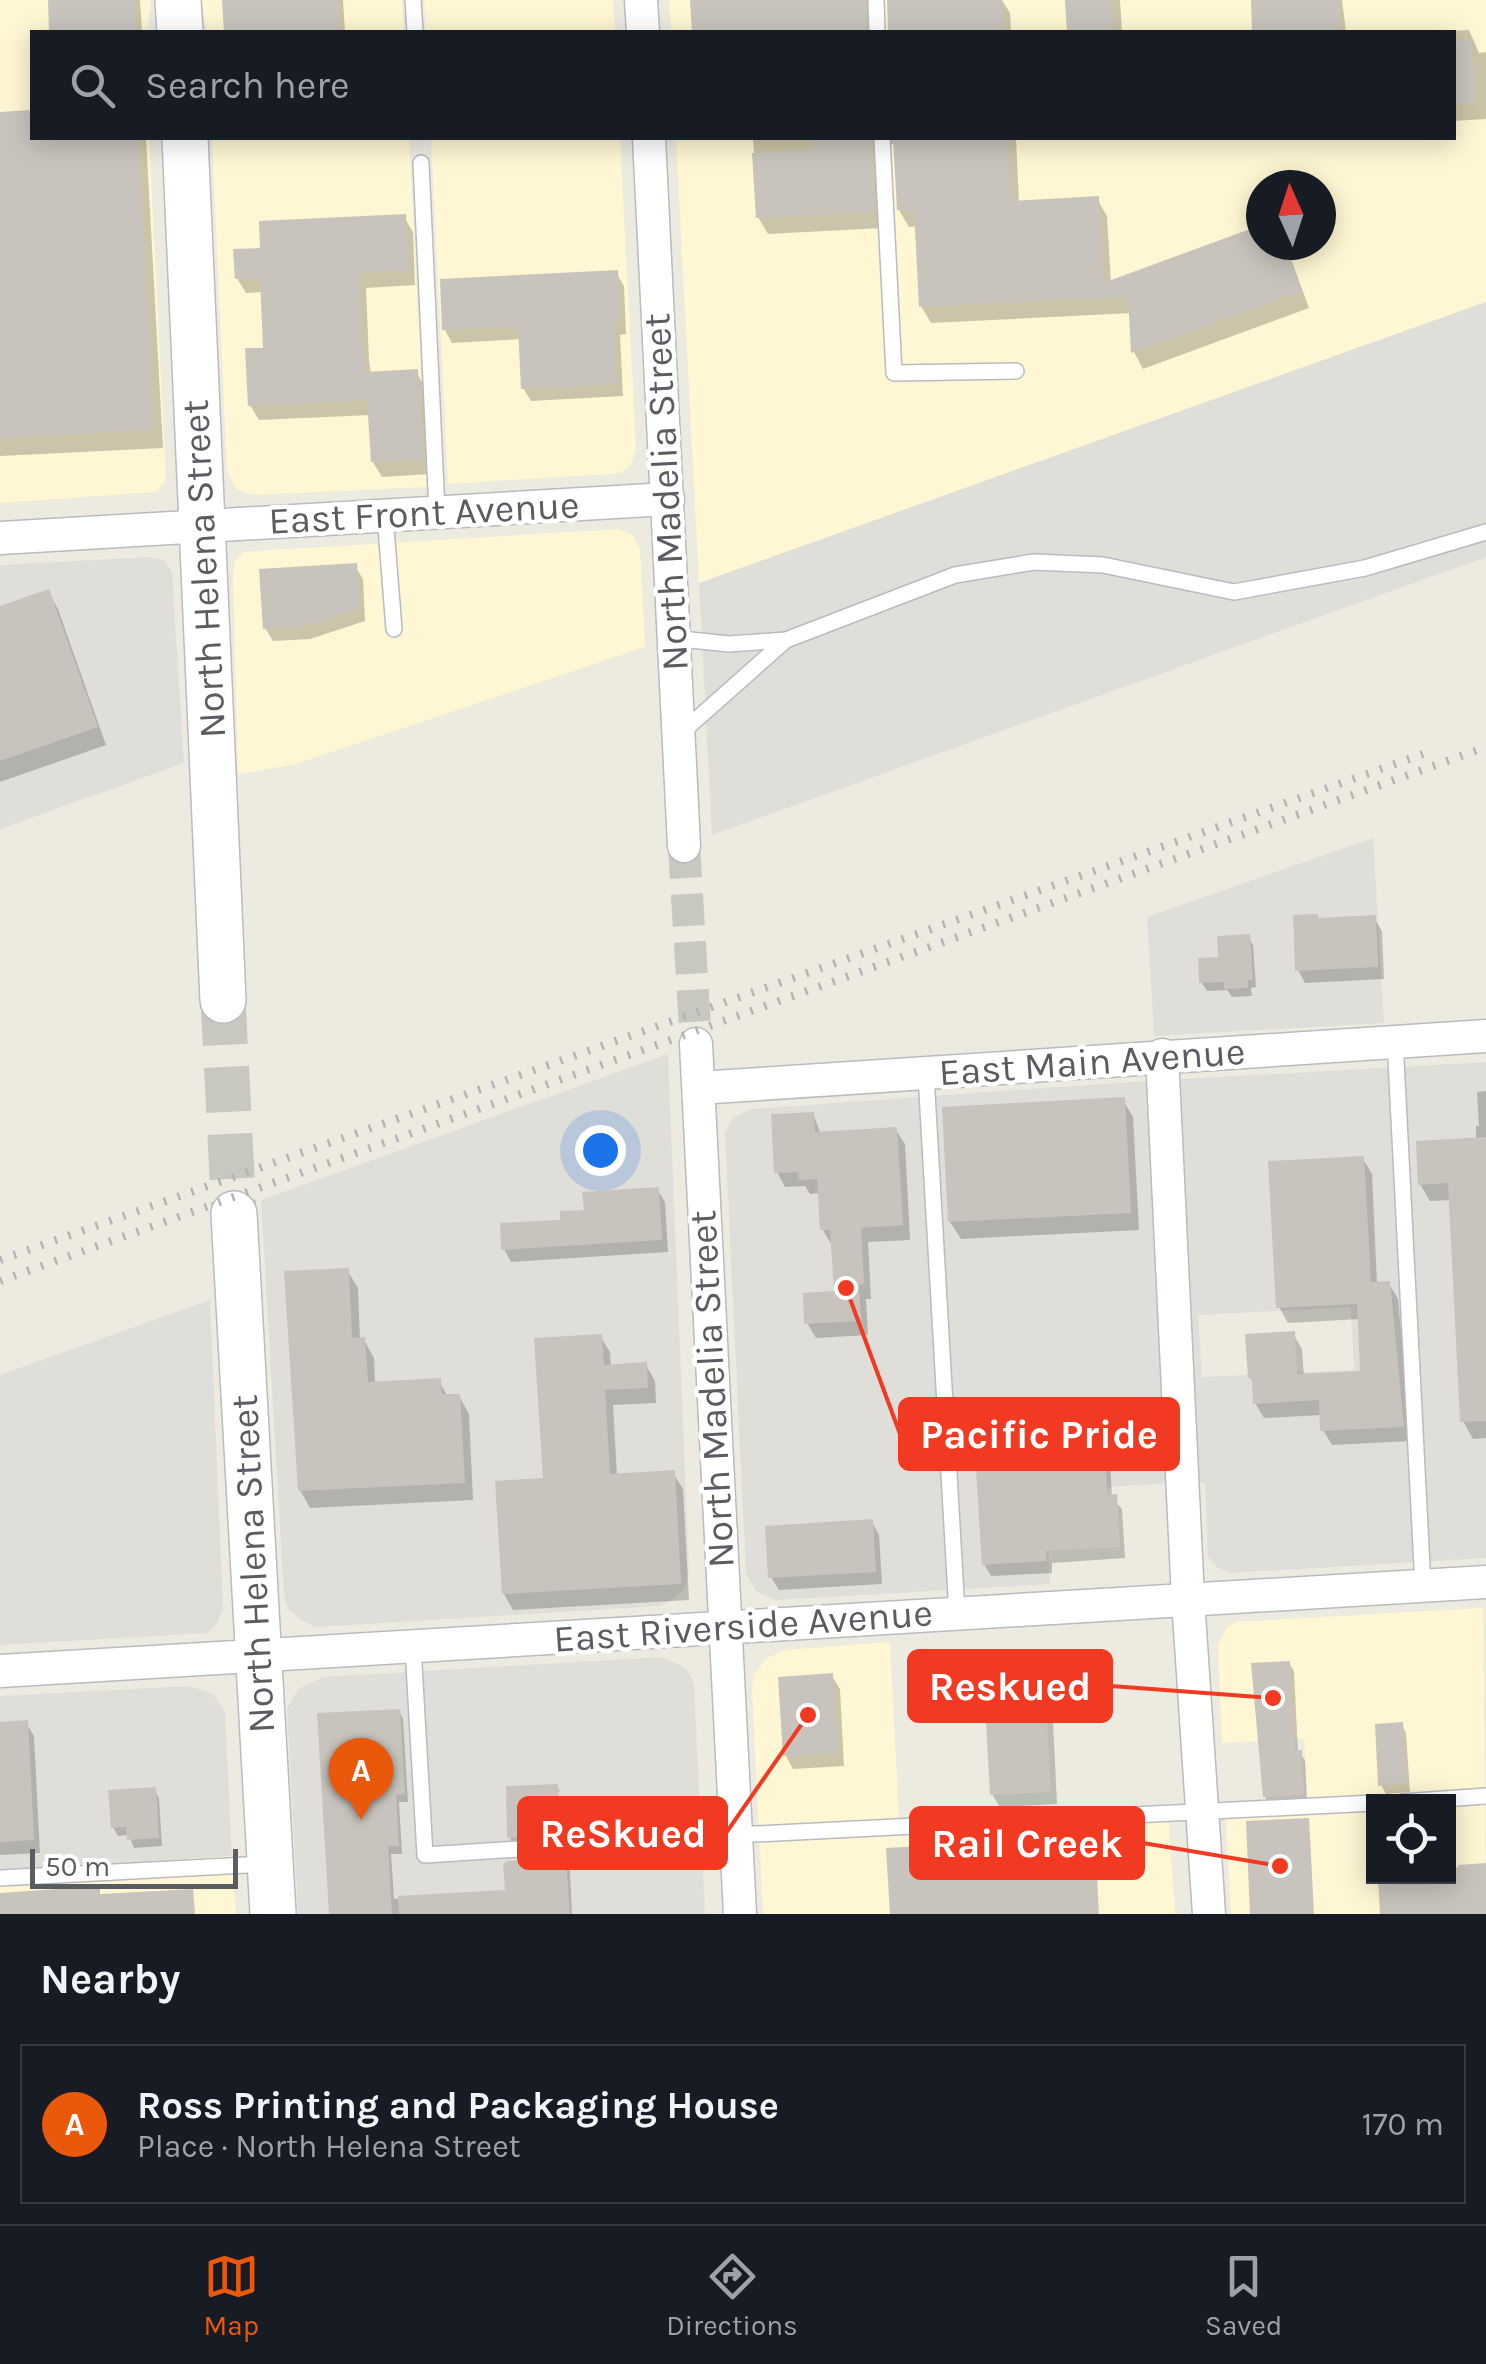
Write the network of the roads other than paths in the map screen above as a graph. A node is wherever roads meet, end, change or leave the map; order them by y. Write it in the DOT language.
graph roads {
  1 [pos="178,0"];
  2 [pos="413,0"];
  3 [pos="641,0"];
  4 [pos="876,0"];
  5 [pos="180,30"];
  6 [pos="414,30"];
  7 [pos="643,30"];
  8 [pos="877,30"];
  9 [pos="184,140"];
  10 [pos="648,140"];
  11 [pos="882,140"];
  12 [pos="421,163"];
  13 [pos="1016,371"];
  14 [pos="668,500"];
  15 [pos="438,512"];
  16 [pos="385,516"];
  17 [pos="202,526"];
  18 [pos="1486,532"];
  19 [pos="0,538"];
  20 [pos="394,629"];
  21 [pos="671,638"];
  22 [pos="786,640"];
  23 [pos="677,737"];
  24 [pos="684,846"];
  25 [pos="223,1000"];
  26 [pos="1486,1036"];
  27 [pos="1395,1041"];
  28 [pos="696,1044"];
  29 [pos="1162,1056"];
  30 [pos="926,1075"];
  31 [pos="698,1088"];
  32 [pos="234,1214"];
  33 [pos="1486,1582"];
  34 [pos="1423,1586"];
  35 [pos="1188,1599"];
  36 [pos="956,1613"];
  37 [pos="723,1628"];
  38 [pos="413,1646"];
  39 [pos="258,1655"];
  40 [pos="0,1671"];
  41 [pos="1486,1796"];
  42 [pos="1456,1798"];
  43 [pos="1366,1804"];
  44 [pos="1203,1814"];
  45 [pos="735,1835"];
  46 [pos="270,1864"];
  47 [pos="0,1878"];
  48 [pos="273,1914"];
  49 [pos="740,1914"];
  50 [pos="1209,1914"];
  1 -- 5 [label="street"];
  2 -- 6 [label="lane"];
  3 -- 7 [label="street"];
  4 -- 8 [label="lane"];
  9 -- 17 [label="street, North Helena Street"];
  10 -- 14 [label="street, North Madelia Street"];
  11 -- 13 [label="lane"];
  12 -- 15 [label="lane"];
  14 -- 15 [label="street, East Front Avenue"];
  14 -- 21 [label="street, North Madelia Street"];
  15 -- 16 [label="street, East Front Avenue"];
  16 -- 17 [label="street, East Front Avenue"];
  16 -- 20 [label="lane"];
  17 -- 19 [label="street, East Front Avenue"];
  17 -- 25 [label="street, North Helena Street"];
  18 -- 22 [label="lane"];
  21 -- 22 [label="lane"];
  21 -- 23 [label="street, North Madelia Street"];
  22 -- 23 [label="lane"];
  23 -- 24 [label="street, North Madelia Street"];
  26 -- 27 [label="street, East Main Avenue"];
  27 -- 29 [label="street, East Main Avenue"];
  27 -- 34 [label="lane"];
  28 -- 31 [label="street, North Madelia Street"];
  29 -- 30 [label="street, East Main Avenue"];
  29 -- 35 [label="street"];
  30 -- 31 [label="street, East Main Avenue"];
  30 -- 36 [label="lane"];
  31 -- 37 [label="street, North Madelia Street"];
  32 -- 39 [label="street, North Helena Street"];
  33 -- 34 [label="street, East Riverside Avenue"];
  34 -- 35 [label="street, East Riverside Avenue"];
  35 -- 36 [label="street, East Riverside Avenue"];
  35 -- 44 [label="street"];
  36 -- 37 [label="street, East Riverside Avenue"];
  37 -- 38 [label="street, East Riverside Avenue"];
  37 -- 45 [label="street, North Madelia Street"];
  38 -- 39 [label="street, East Riverside Avenue"];
  38 -- 45 [label="lane"];
  39 -- 40 [label="street, East Riverside Avenue"];
  39 -- 46 [label="street, North Helena Street"];
  41 -- 42 [label="lane"];
  43 -- 44 [label="lane"];
  44 -- 45 [label="lane"];
  44 -- 50 [label="street"];
  45 -- 49 [label="street, North Madelia Street"];
  46 -- 47 [label="lane"];
  46 -- 48 [label="street, North Helena Street"];
}
